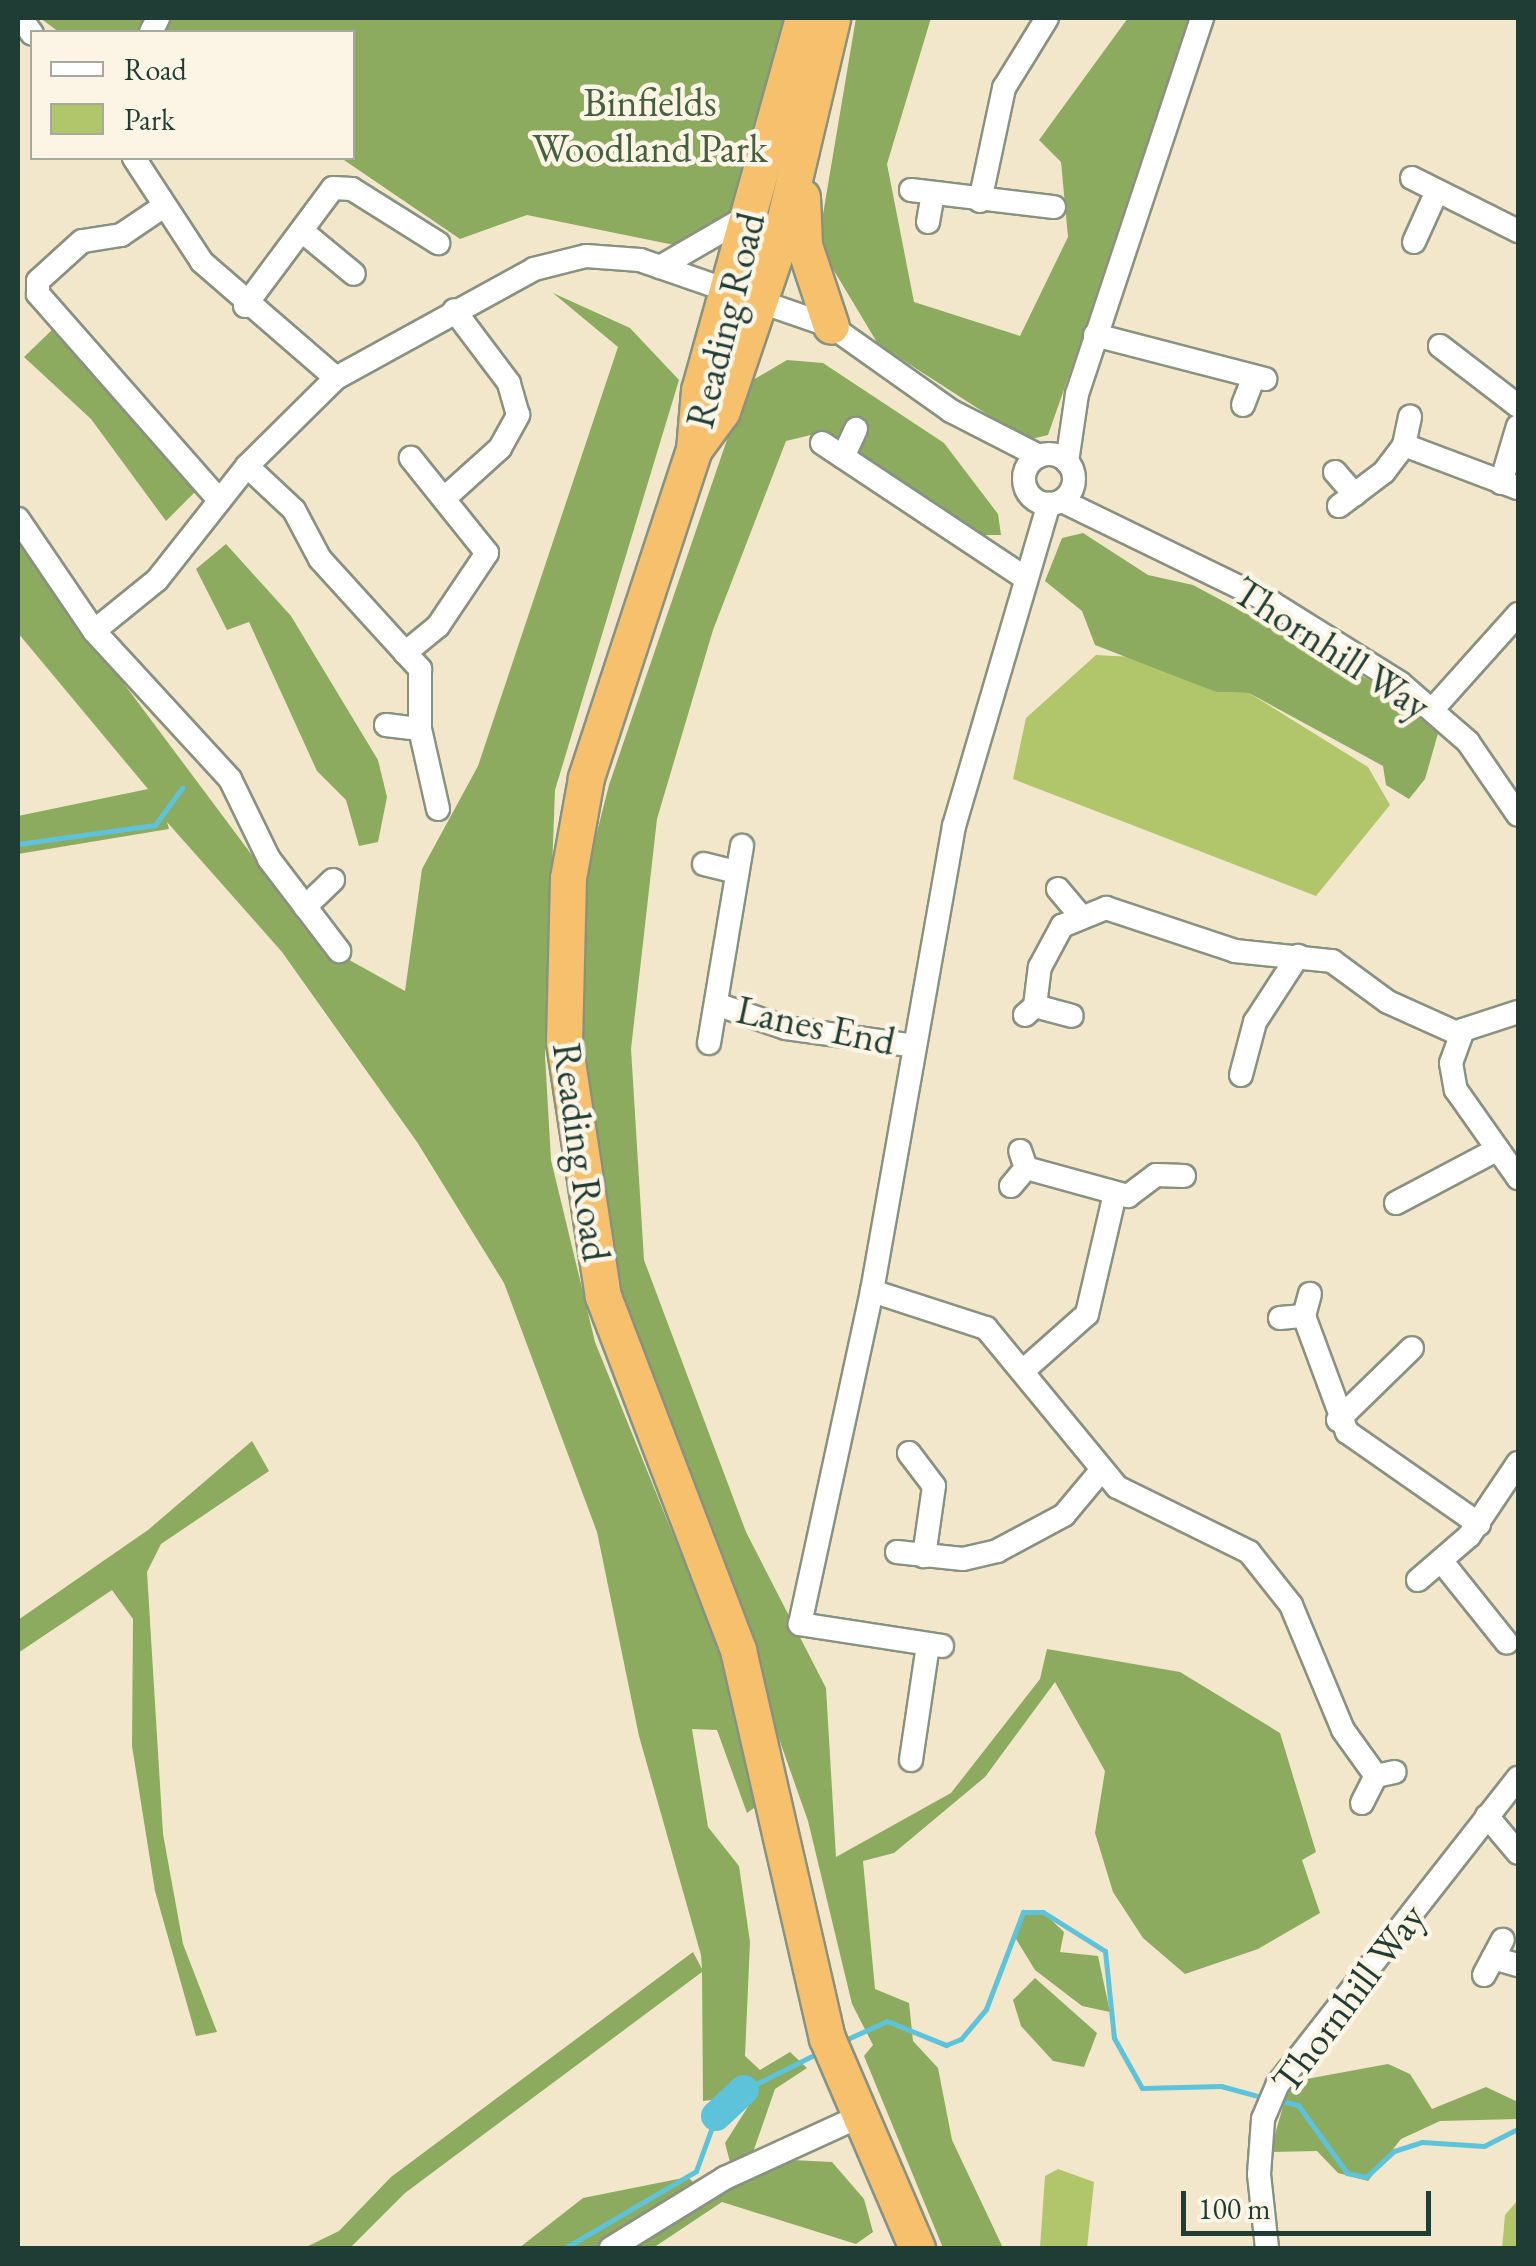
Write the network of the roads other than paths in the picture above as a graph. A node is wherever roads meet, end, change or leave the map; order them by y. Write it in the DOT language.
graph roads {
  1 [pos="803,18"];
  2 [pos="832,18"];
  3 [pos="1047,18"];
  4 [pos="1202,18"];
  5 [pos="808,131"];
  6 [pos="135,160"];
  7 [pos="1412,178"];
  8 [pos="1437,191"];
  9 [pos="980,201"];
  10 [pos="164,206"];
  11 [pos="1054,207"];
  12 [pos="751,214"];
  13 [pos="928,222"];
  14 [pos="1518,231"];
  15 [pos="302,232"];
  16 [pos="1414,242"];
  17 [pos="438,243"];
  18 [pos="660,267"];
  19 [pos="354,274"];
  20 [pos="742,296"];
  21 [pos="245,306"];
  22 [pos="454,310"];
  23 [pos="831,326"];
  24 [pos="1096,336"];
  25 [pos="1440,346"];
  26 [pos="336,378"];
  27 [pos="1243,405"];
  28 [pos="1518,406"];
  29 [pos="1410,417"];
  30 [pos="1518,426"];
  31 [pos="856,429"];
  32 [pos="822,443"];
  33 [pos="1003,443"];
  34 [pos="1404,445"];
  35 [pos="843,457"];
  36 [pos="411,458"];
  37 [pos="1058,463"];
  38 [pos="247,466"];
  39 [pos="1335,472"];
  40 [pos="1510,485"];
  41 [pos="448,495"];
  42 [pos="1042,497"];
  43 [pos="219,500"];
  44 [pos="18,519"];
  45 [pos="1113,520"];
  46 [pos="1021,576"];
  47 [pos="1518,614"];
  48 [pos="94,631"];
  49 [pos="405,653"];
  50 [pos="1432,710"];
  51 [pos="386,725"];
  52 [pos="420,728"];
  53 [pos="438,809"];
  54 [pos="1518,815"];
  55 [pos="742,846"];
  56 [pos="704,864"];
  57 [pos="737,872"];
  58 [pos="333,880"];
  59 [pos="1058,889"];
  60 [pos="305,907"];
  61 [pos="1079,914"];
  62 [pos="338,950"];
  63 [pos="1298,956"];
  64 [pos="716,1004"];
  65 [pos="1518,1012"];
  66 [pos="1072,1016"];
  67 [pos="1459,1034"];
  68 [pos="709,1043"];
  69 [pos="915,1046"];
  70 [pos="1253,1063"];
  71 [pos="1498,1148"];
  72 [pos="1019,1168"];
  73 [pos="1184,1176"];
  74 [pos="1518,1178"];
  75 [pos="1116,1194"];
  76 [pos="1396,1203"];
  77 [pos="872,1291"];
  78 [pos="1280,1318"];
  79 [pos="1412,1348"];
  80 [pos="1024,1370"];
  81 [pos="1338,1420"];
  82 [pos="903,1450"];
  83 [pos="1518,1463"];
  84 [pos="1100,1472"];
  85 [pos="1479,1524"];
  86 [pos="897,1552"];
  87 [pos="924,1556"];
  88 [pos="1443,1563"];
  89 [pos="1418,1580"];
  90 [pos="1504,1645"];
  91 [pos="912,1760"];
  92 [pos="1518,1778"];
  93 [pos="1362,1803"];
  94 [pos="1487,1816"];
  95 [pos="1518,1853"];
  96 [pos="1493,1958"];
  97 [pos="1518,1965"];
  98 [pos="856,2118"];
  99 [pos="611,2248"];
  100 [pos="917,2248"];
  101 [pos="1268,2248"];
  1 -- 12 [label="highway, Reading Road"];
  2 -- 5 [label="highway, Reading Road"];
  3 -- 9 [label="street"];
  4 -- 24 [label="street"];
  5 -- 20 [label="highway, Reading Road"];
  5 -- 23 [label="highway"];
  6 -- 10 [label="street"];
  7 -- 8 [label="street"];
  8 -- 14 [label="street"];
  8 -- 16 [label="street"];
  9 -- 11 [label="street"];
  9 -- 13 [label="street"];
  10 -- 21 [label="street"];
  10 -- 43 [label="street"];
  12 -- 18 [label="street"];
  12 -- 20 [label="highway, Reading Road"];
  15 -- 17 [label="street"];
  15 -- 19 [label="street"];
  15 -- 21 [label="street"];
  18 -- 20 [label="street, Thornhill Way"];
  18 -- 22 [label="street, Thornhill Way"];
  20 -- 23 [label="street, Thornhill Way"];
  20 -- 98 [label="highway, Reading Road"];
  21 -- 26 [label="street"];
  22 -- 26 [label="street, Thornhill Way"];
  22 -- 41 [label="street"];
  23 -- 33 [label="street, Thornhill Way"];
  24 -- 27 [label="street"];
  24 -- 37 [label="street"];
  25 -- 28 [label="street"];
  26 -- 38 [label="street, Thornhill Way"];
  29 -- 34 [label="street"];
  30 -- 40 [label="street"];
  31 -- 35 [label="street"];
  32 -- 35 [label="street"];
  33 -- 37 [label="street, Thornhill Way"];
  33 -- 42 [label="street, Thornhill Way"];
  34 -- 39 [label="street"];
  34 -- 40 [label="street"];
  35 -- 46 [label="street"];
  36 -- 41 [label="street"];
  37 -- 42 [label="street"];
  37 -- 42 [label="street"];
  37 -- 45 [label="street, Thornhill Way"];
  38 -- 43 [label="street, Thornhill Way"];
  38 -- 49 [label="street"];
  41 -- 49 [label="street"];
  42 -- 45 [label="street, Thornhill Way"];
  42 -- 46 [label="street"];
  43 -- 48 [label="street, Thornhill Way"];
  44 -- 48 [label="street"];
  45 -- 50 [label="street, Thornhill Way"];
  46 -- 69 [label="street"];
  47 -- 50 [label="street"];
  48 -- 60 [label="street"];
  49 -- 52 [label="street"];
  50 -- 54 [label="street, Thornhill Way"];
  51 -- 52 [label="street"];
  52 -- 53 [label="street"];
  55 -- 57 [label="street, Lanes End"];
  56 -- 57 [label="street"];
  57 -- 64 [label="street, Lanes End"];
  58 -- 60 [label="street"];
  59 -- 61 [label="street"];
  60 -- 62 [label="street"];
  61 -- 63 [label="street"];
  61 -- 66 [label="street"];
  63 -- 67 [label="street"];
  63 -- 70 [label="street"];
  64 -- 68 [label="street, Lanes End"];
  64 -- 69 [label="street, Lanes End"];
  65 -- 67 [label="street"];
  67 -- 71 [label="street"];
  69 -- 77 [label="street"];
  71 -- 74 [label="street"];
  71 -- 76 [label="street"];
  72 -- 75 [label="street"];
  73 -- 75 [label="street"];
  75 -- 80 [label="street"];
  77 -- 80 [label="street"];
  77 -- 91 [label="street"];
  78 -- 81 [label="street"];
  79 -- 81 [label="street"];
  80 -- 84 [label="street"];
  81 -- 85 [label="street"];
  82 -- 87 [label="street"];
  83 -- 85 [label="street"];
  84 -- 87 [label="street"];
  84 -- 93 [label="street"];
  85 -- 88 [label="street"];
  86 -- 87 [label="street"];
  88 -- 89 [label="street"];
  88 -- 90 [label="street"];
  92 -- 94 [label="street, Thornhill Way"];
  94 -- 95 [label="street"];
  94 -- 101 [label="street, Thornhill Way"];
  96 -- 97 [label="street"];
  98 -- 99 [label="street"];
  98 -- 100 [label="highway, Reading Road"];
}
